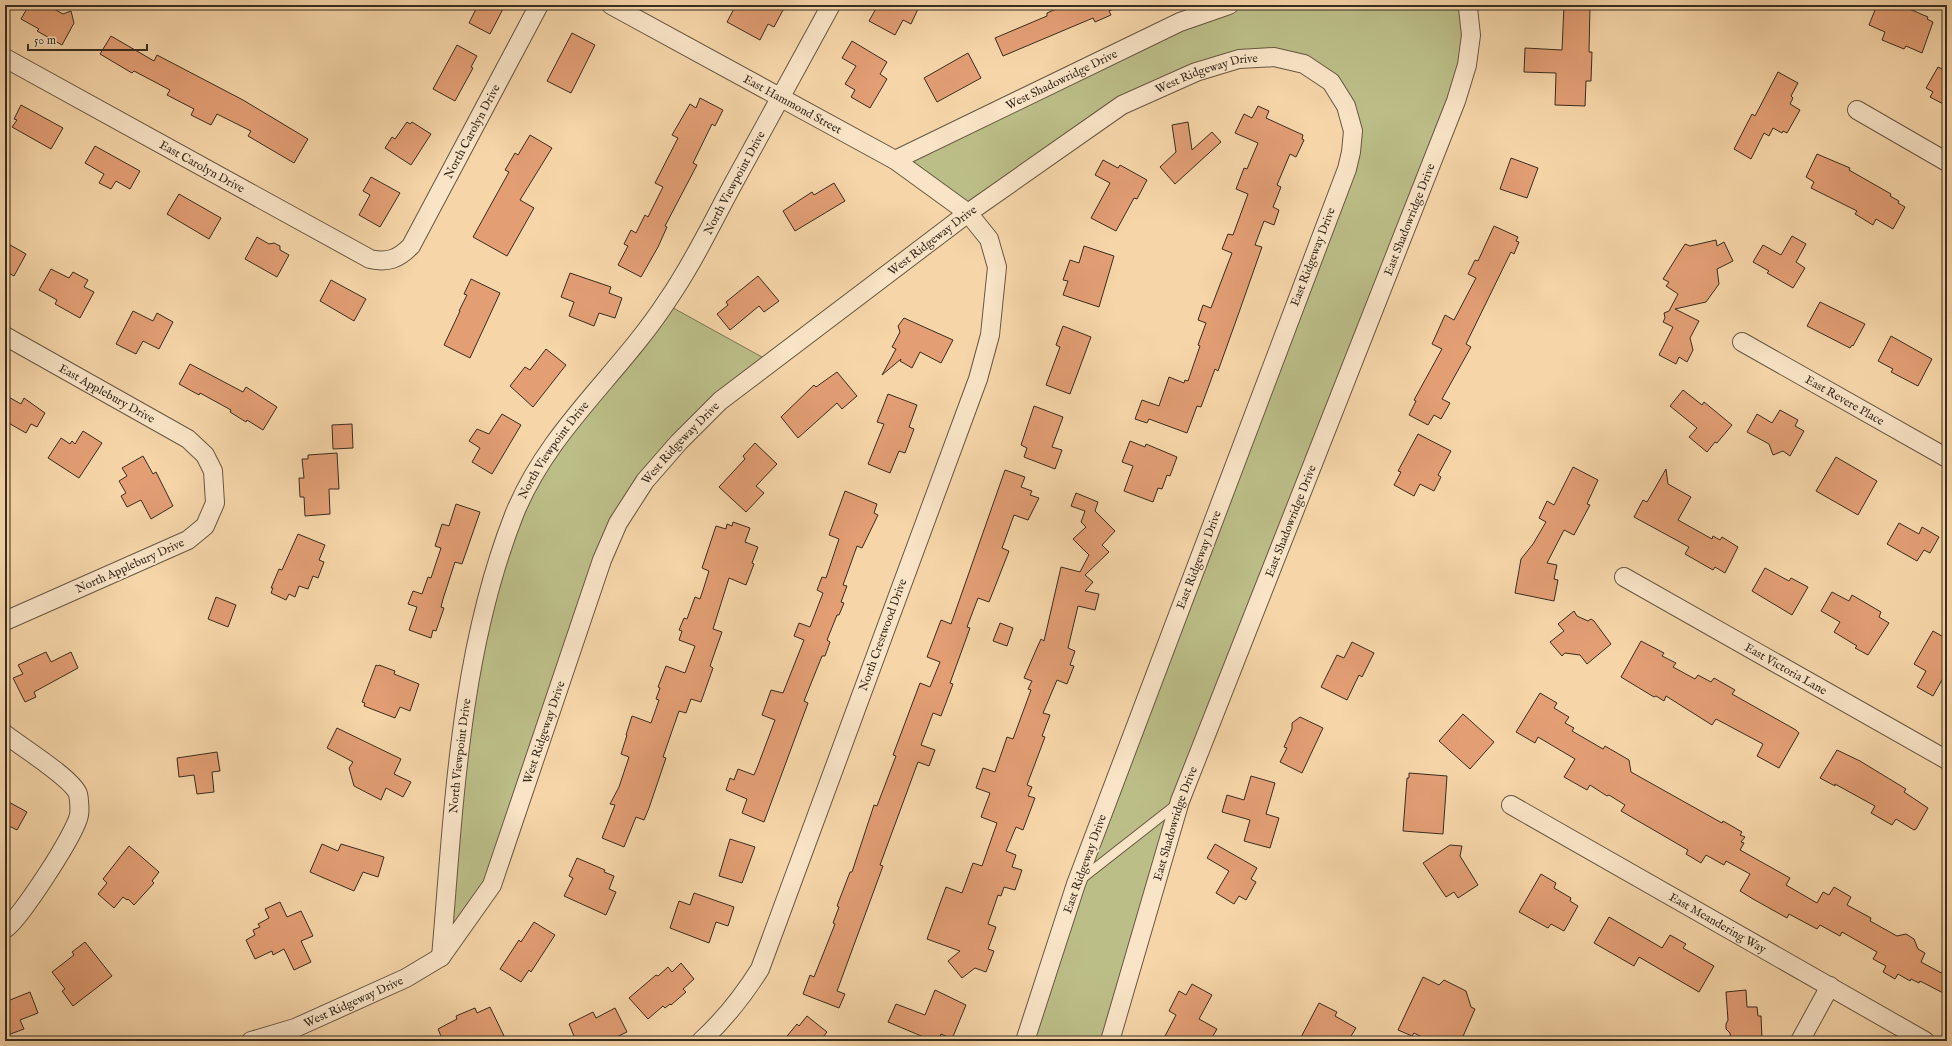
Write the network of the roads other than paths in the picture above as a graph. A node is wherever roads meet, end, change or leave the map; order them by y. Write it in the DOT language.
graph roads {
  1 [pos="539,5"];
  2 [pos="611,5"];
  3 [pos="830,5"];
  4 [pos="1229,5"];
  5 [pos="1466,5"];
  6 [pos="5,58"];
  7 [pos="1331,82"];
  8 [pos="781,96"];
  9 [pos="1857,110"];
  10 [pos="895,160"];
  11 [pos="1947,162"];
  12 [pos="968,212"];
  13 [pos="402,255"];
  14 [pos="5,336"];
  15 [pos="1742,342"];
  16 [pos="205,455"];
  17 [pos="1947,458"];
  18 [pos="1624,577"];
  19 [pos="5,621"];
  20 [pos="5,734"];
  21 [pos="1945,754"];
  22 [pos="1180,801"];
  23 [pos="1511,806"];
  24 [pos="1076,884"];
  25 [pos="5,929"];
  26 [pos="441,957"];
  27 [pos="1830,986"];
  28 [pos="298,1034"];
  29 [pos="251,1041"];
  30 [pos="701,1041"];
  31 [pos="1025,1041"];
  32 [pos="1110,1041"];
  33 [pos="1800,1041"];
  34 [pos="1925,1041"];
  1 -- 13 [label="street, North Carolyn Drive"];
  2 -- 8 [label="street, East Hammond Street"];
  3 -- 8 [label="street, North Viewpoint Drive"];
  4 -- 10 [label="street, West Shadowridge Drive"];
  5 -- 22 [label="street, East Shadowridge Drive"];
  6 -- 13 [label="street, East Carolyn Drive"];
  7 -- 12 [label="street, West Ridgeway Drive"];
  7 -- 24 [label="street, East Ridgeway Drive"];
  8 -- 10 [label="street, East Hammond Street"];
  8 -- 26 [label="street, North Viewpoint Drive"];
  9 -- 11 [label="street"];
  10 -- 12 [label="street, East Hammond Street"];
  12 -- 26 [label="street, West Ridgeway Drive"];
  12 -- 30 [label="street, North Crestwood Drive"];
  14 -- 16 [label="street, East Applebury Drive"];
  15 -- 17 [label="street, East Revere Place"];
  16 -- 19 [label="street, North Applebury Drive"];
  18 -- 21 [label="street, East Victoria Lane"];
  20 -- 25 [label="street"];
  22 -- 24 [label="lane"];
  22 -- 32 [label="street, East Shadowridge Drive"];
  23 -- 27 [label="street, East Meandering Way"];
  24 -- 31 [label="street, East Ridgeway Drive"];
  26 -- 28 [label="street, West Ridgeway Drive"];
  27 -- 33 [label="street"];
  27 -- 34 [label="street, East Meandering Way"];
  28 -- 29 [label="street, West Ridgeway Drive"];
}
